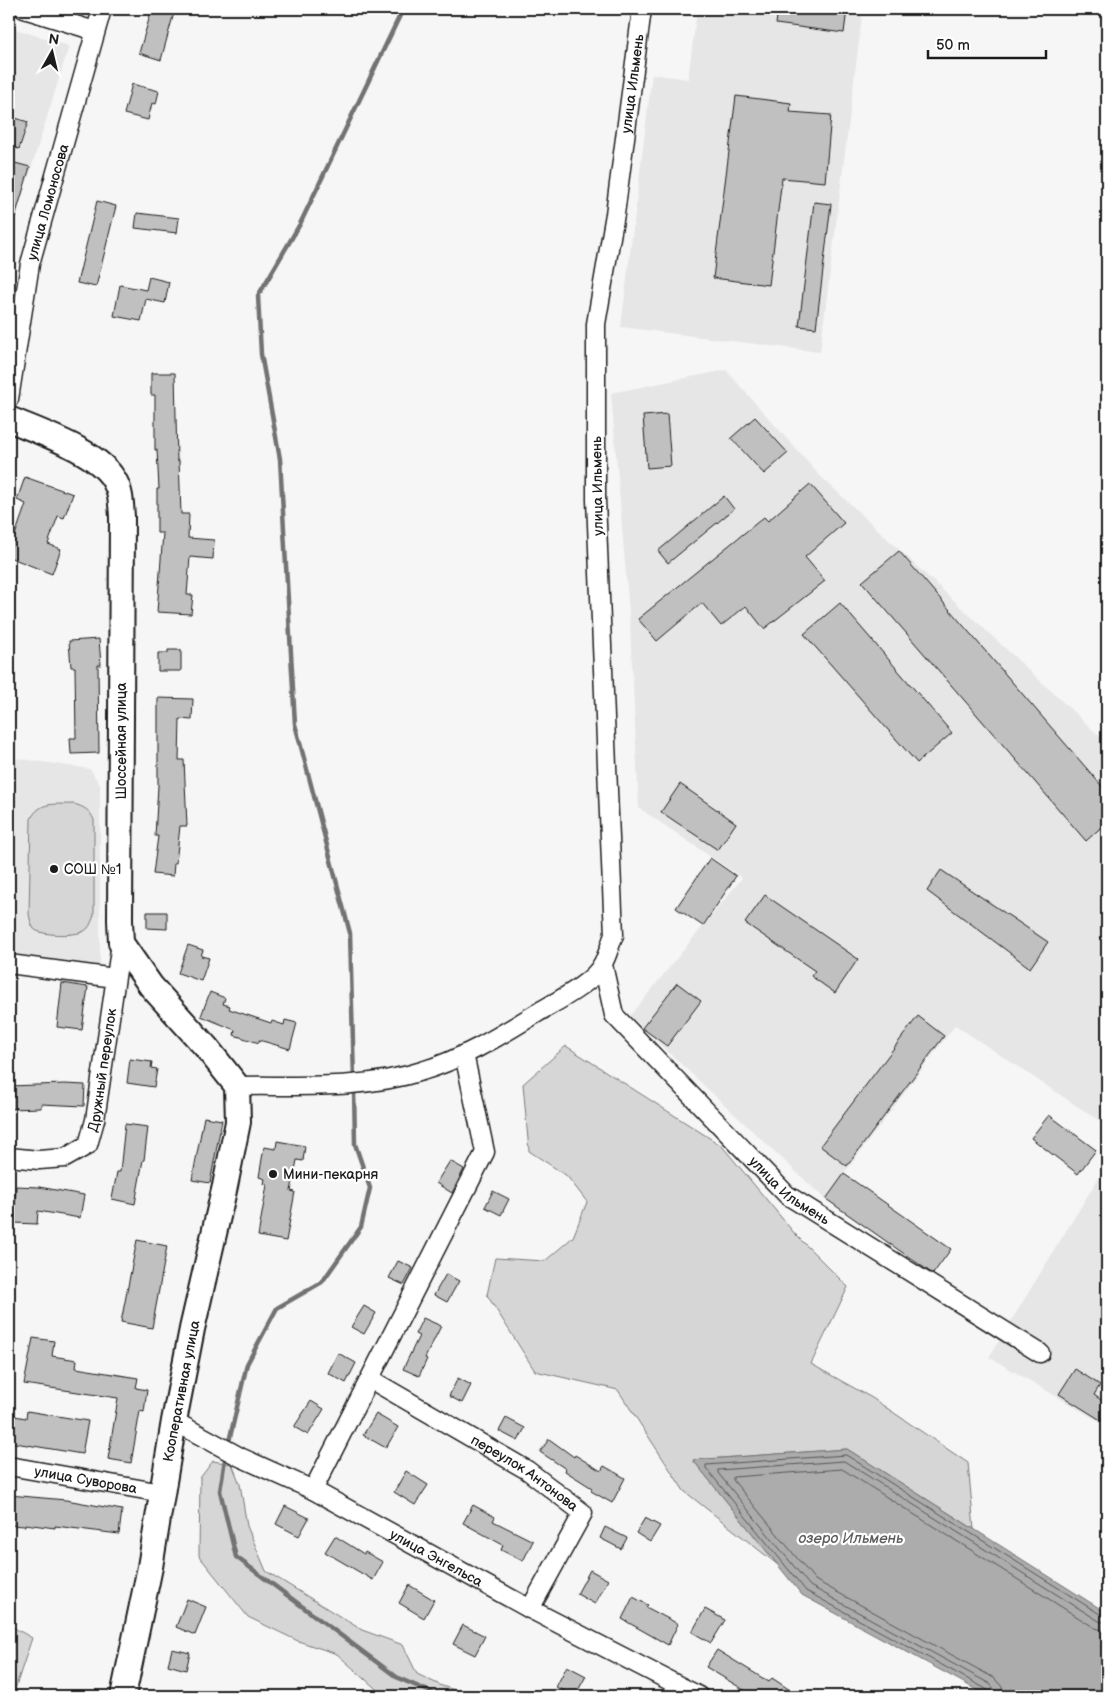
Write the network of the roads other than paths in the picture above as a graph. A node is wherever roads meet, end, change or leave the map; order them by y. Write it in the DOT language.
graph roads {
  1 [pos="24,9"];
  2 [pos="102,9"];
  3 [pos="642,9"];
  4 [pos="95,31"];
  5 [pos="9,399"];
  6 [pos="9,419"];
  7 [pos="121,943"];
  8 [pos="9,964"];
  9 [pos="603,965"];
  10 [pos="115,978"];
  11 [pos="464,1054"];
  12 [pos="237,1086"];
  13 [pos="9,1158"];
  14 [pos="1040,1353"];
  15 [pos="370,1379"];
  16 [pos="174,1421"];
  17 [pos="9,1466"];
  18 [pos="313,1490"];
  19 [pos="162,1492"];
  20 [pos="530,1609"];
  21 [pos="123,1696"];
  22 [pos="699,1696"];
  1 -- 4 [label="street"];
  2 -- 4 [label="street, улица Ломоносова"];
  3 -- 9 [label="street, улица Ильмень"];
  4 -- 5 [label="street, улица Ломоносова"];
  6 -- 7 [label="street, Шоссейная улица"];
  7 -- 10 [label="street, Дружный переулок"];
  7 -- 12 [label="street"];
  8 -- 10 [label="street"];
  9 -- 11 [label="street, улица Ильмень"];
  9 -- 14 [label="street, улица Ильмень"];
  10 -- 13 [label="street, Дружный переулок"];
  11 -- 12 [label="street, улица Ильмень"];
  11 -- 15 [label="street"];
  12 -- 16 [label="street, Кооперативная улица"];
  15 -- 18 [label="street"];
  15 -- 20 [label="street, переулок Антонова"];
  16 -- 18 [label="street, улица Энгельса"];
  16 -- 19 [label="street, Кооперативная улица"];
  17 -- 19 [label="street, улица Суворова"];
  18 -- 20 [label="street, улица Энгельса"];
  19 -- 21 [label="street, Кооперативная улица"];
  20 -- 22 [label="street, улица Энгельса"];
}
